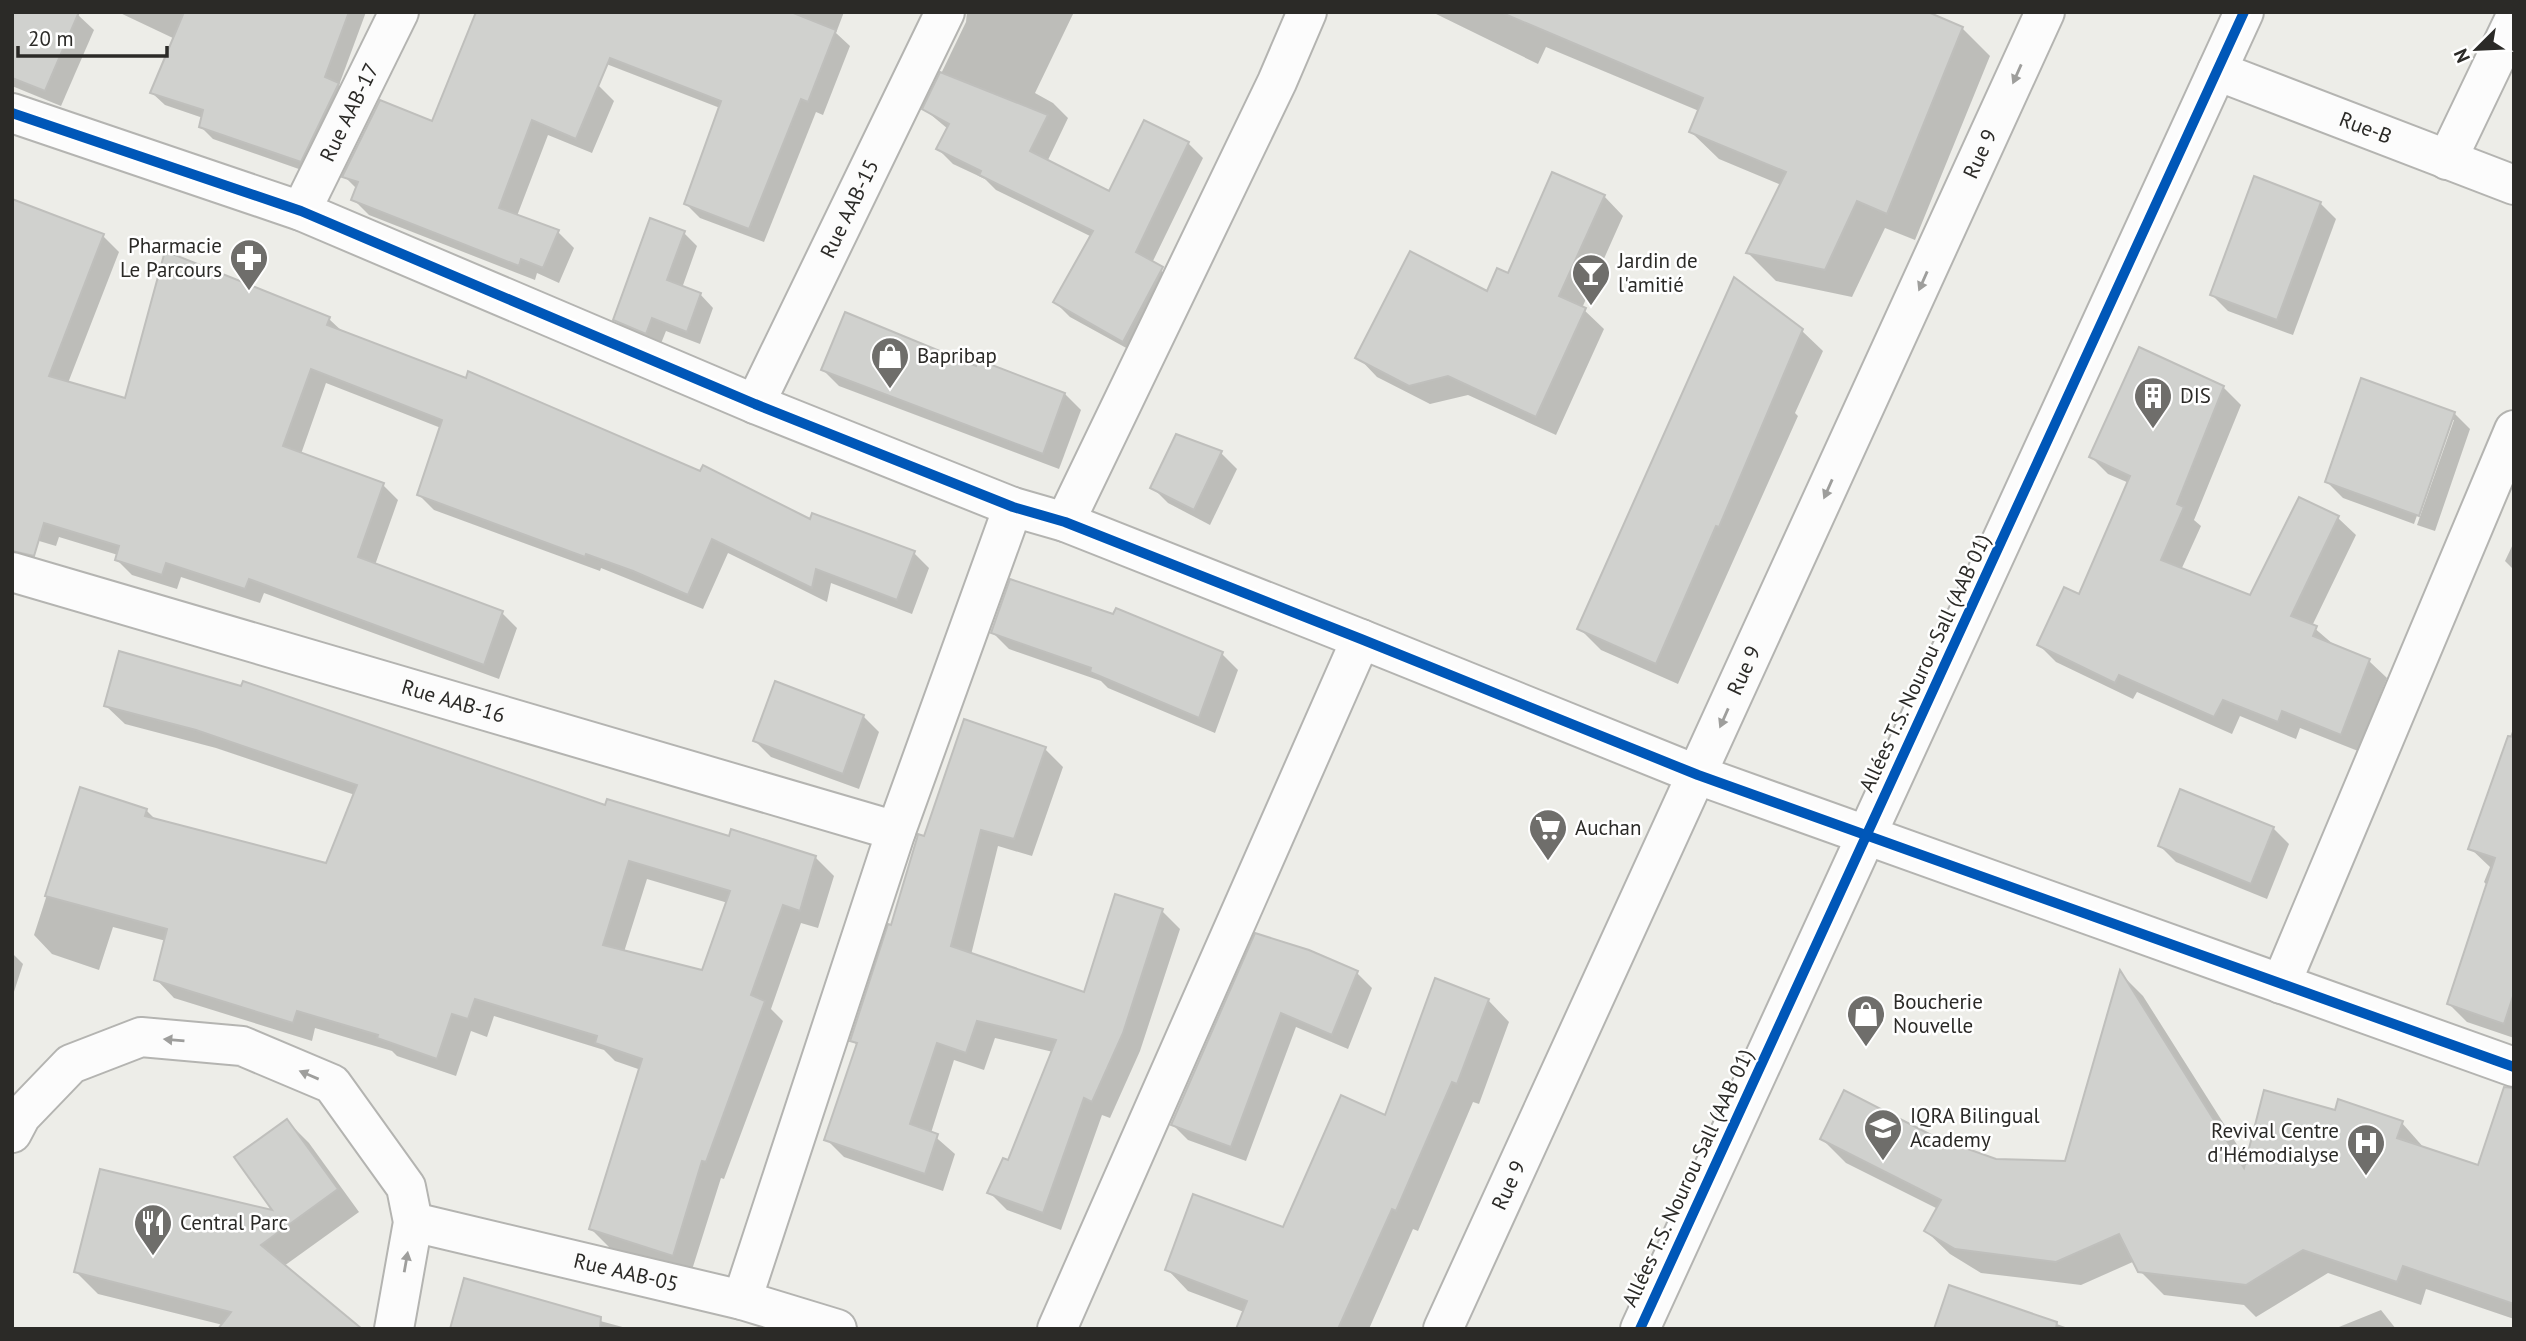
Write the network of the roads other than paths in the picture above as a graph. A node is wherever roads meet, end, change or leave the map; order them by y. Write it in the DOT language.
graph roads {
  1 [pos="399,12"];
  2 [pos="945,12"];
  3 [pos="1307,12"];
  4 [pos="2045,12"];
  5 [pos="2244,12"];
  6 [pos="2514,19"];
  7 [pos="2217,71"];
  8 [pos="16,125"];
  9 [pos="2447,160"];
  10 [pos="2514,185"];
  11 [pos="301,211"];
  12 [pos="755,404"];
  13 [pos="2514,430"];
  14 [pos="1013,507"];
  15 [pos="1065,522"];
  16 [pos="12,572"];
  17 [pos="1361,639"];
  18 [pos="1698,775"];
  19 [pos="897,831"];
  20 [pos="1867,836"];
  21 [pos="2281,984"];
  22 [pos="2514,1067"];
  23 [pos="15,1121"];
  24 [pos="413,1222"];
  25 [pos="742,1300"];
  26 [pos="394,1329"];
  27 [pos="837,1329"];
  28 [pos="1058,1329"];
  29 [pos="1443,1329"];
  30 [pos="1640,1329"];
  1 -- 11 [label="street, Rue AAB-17"];
  2 -- 12 [label="street, Rue AAB-15"];
  3 -- 15 [label="street"];
  4 -- 18 [label="street, Rue 9, one-way"];
  5 -- 7 [label="street, Allées T.S. Nourou Sall (AAB 01)"];
  6 -- 9 [label="street"];
  7 -- 9 [label="street, Rue-B"];
  7 -- 20 [label="street, Allées T.S. Nourou Sall (AAB 01)"];
  8 -- 11 [label="street"];
  9 -- 10 [label="street, Rue-B"];
  11 -- 12 [label="street"];
  12 -- 14 [label="street"];
  13 -- 21 [label="street"];
  14 -- 15 [label="street"];
  14 -- 19 [label="street"];
  15 -- 17 [label="street"];
  16 -- 19 [label="street, Rue AAB-16"];
  17 -- 18 [label="street"];
  17 -- 28 [label="street"];
  18 -- 20 [label="street"];
  18 -- 29 [label="street, Rue 9"];
  19 -- 25 [label="street"];
  20 -- 21 [label="street"];
  20 -- 30 [label="street, Allées T.S. Nourou Sall (AAB 01)"];
  21 -- 22 [label="street"];
  24 -- 23 [label="street, one-way"];
  24 -- 25 [label="street, Rue AAB-05"];
  26 -- 24 [label="street, one-way"];
  25 -- 27 [label="street, Rue AAB-05"];
}
